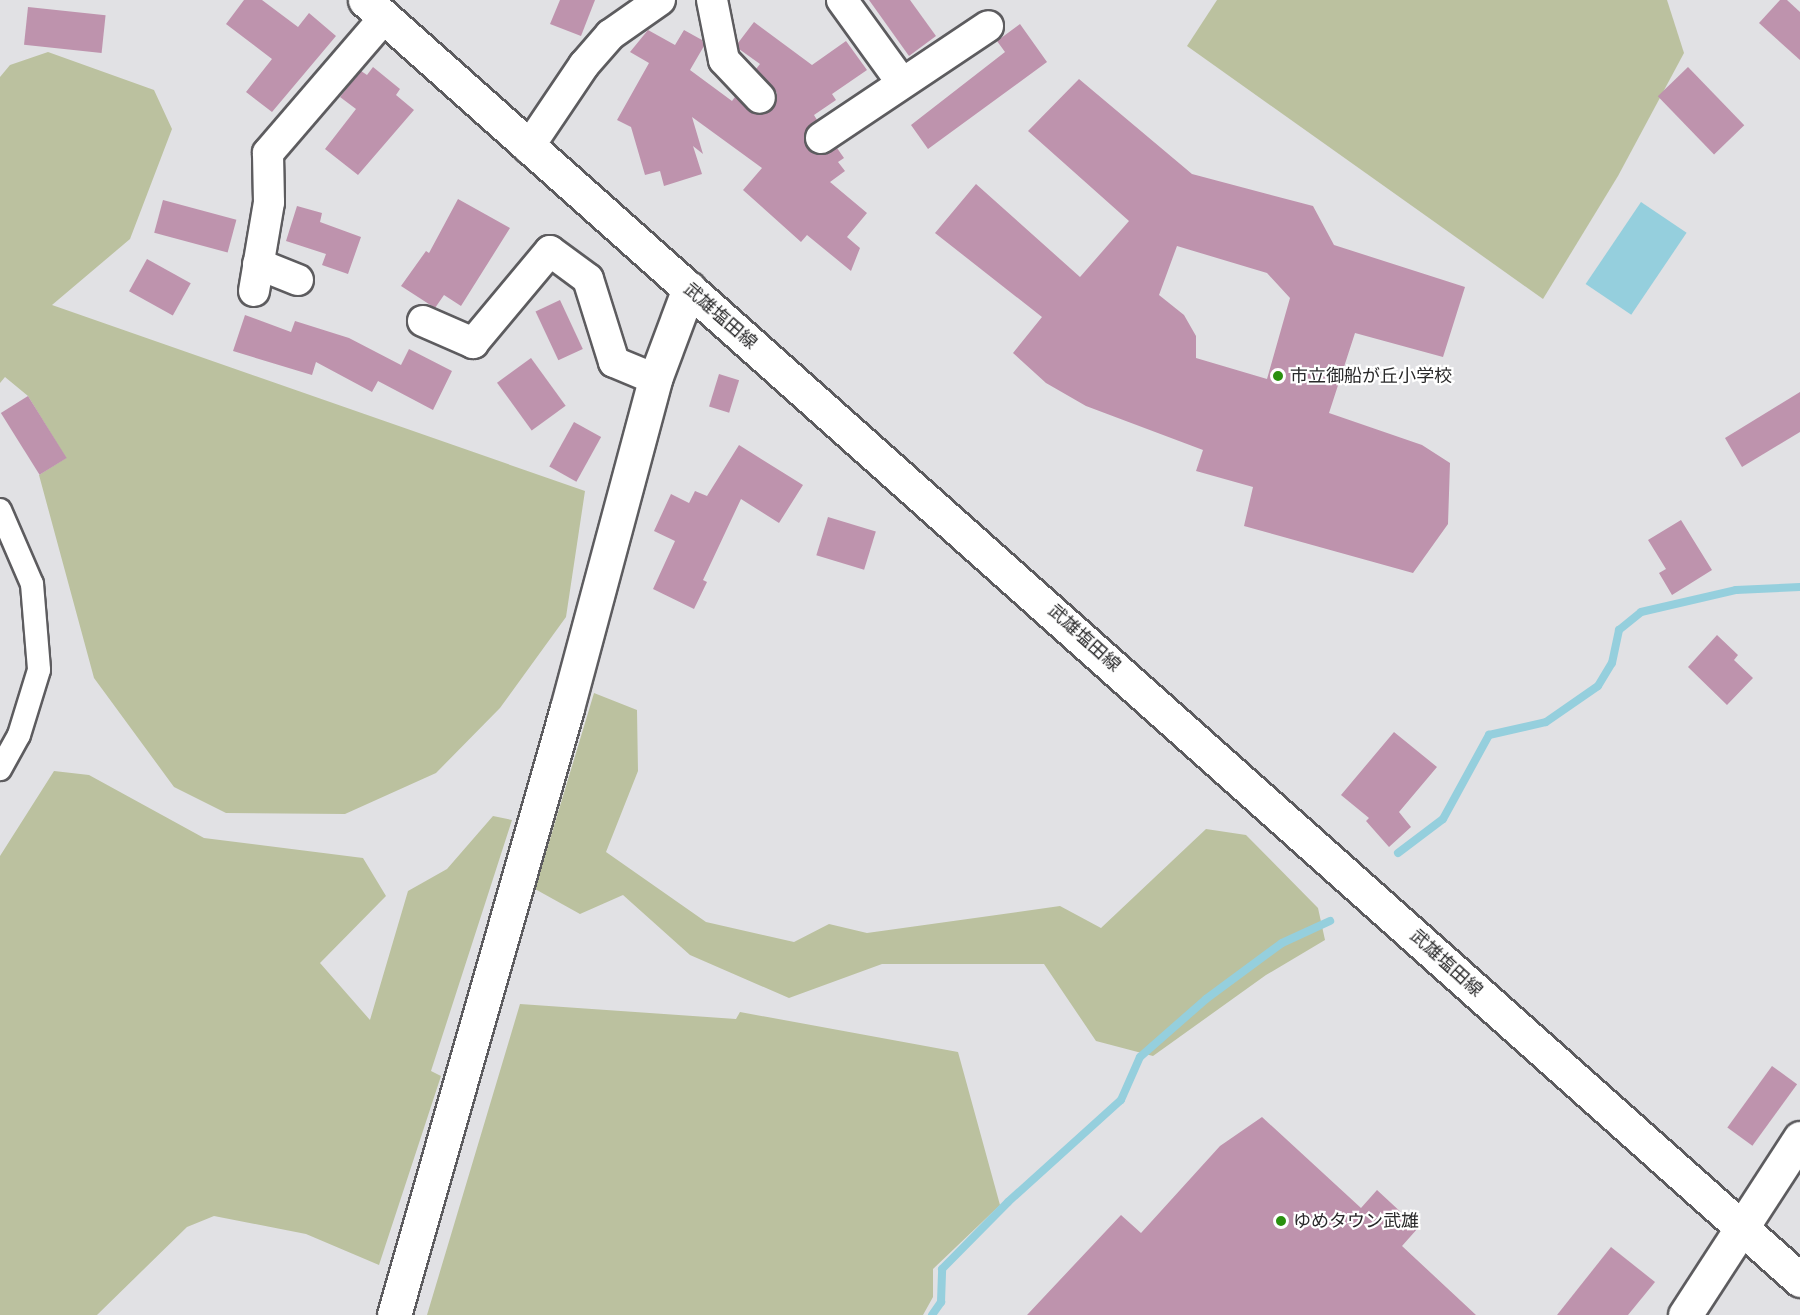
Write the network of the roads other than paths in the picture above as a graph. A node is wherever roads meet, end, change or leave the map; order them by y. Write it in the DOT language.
graph roads {
  1 [pos="660,0"];
  2 [pos="712,0"];
  3 [pos="842,0"];
  4 [pos="375,9"];
  5 [pos="988,26"];
  6 [pos="902,83"];
  7 [pos="760,98"];
  8 [pos="821,138"];
  9 [pos="528,148"];
  10 [pos="298,280"];
  11 [pos="688,288"];
  12 [pos="423,321"];
  13 [pos="655,379"];
  14 [pos="0,510"];
  15 [pos="0,769"];
  16 [pos="1800,1138"];
  17 [pos="1742,1228"];
  18 [pos="1800,1280"];
  19 [pos="394,1315"];
  20 [pos="1685,1315"];
  1 -- 9 [label="street"];
  2 -- 7 [label="street"];
  3 -- 6 [label="street"];
  4 -- 9 [label="main road, 武雄塩田線"];
  4 -- 10 [label="street"];
  5 -- 6 [label="street"];
  6 -- 8 [label="street"];
  9 -- 11 [label="main road, 武雄塩田線"];
  11 -- 13 [label="main road"];
  11 -- 17 [label="main road, 武雄塩田線"];
  12 -- 13 [label="street"];
  13 -- 19 [label="main road"];
  14 -- 15 [label="street"];
  16 -- 17 [label="main road"];
  17 -- 18 [label="main road, 武雄塩田線"];
  17 -- 20 [label="main road"];
}
